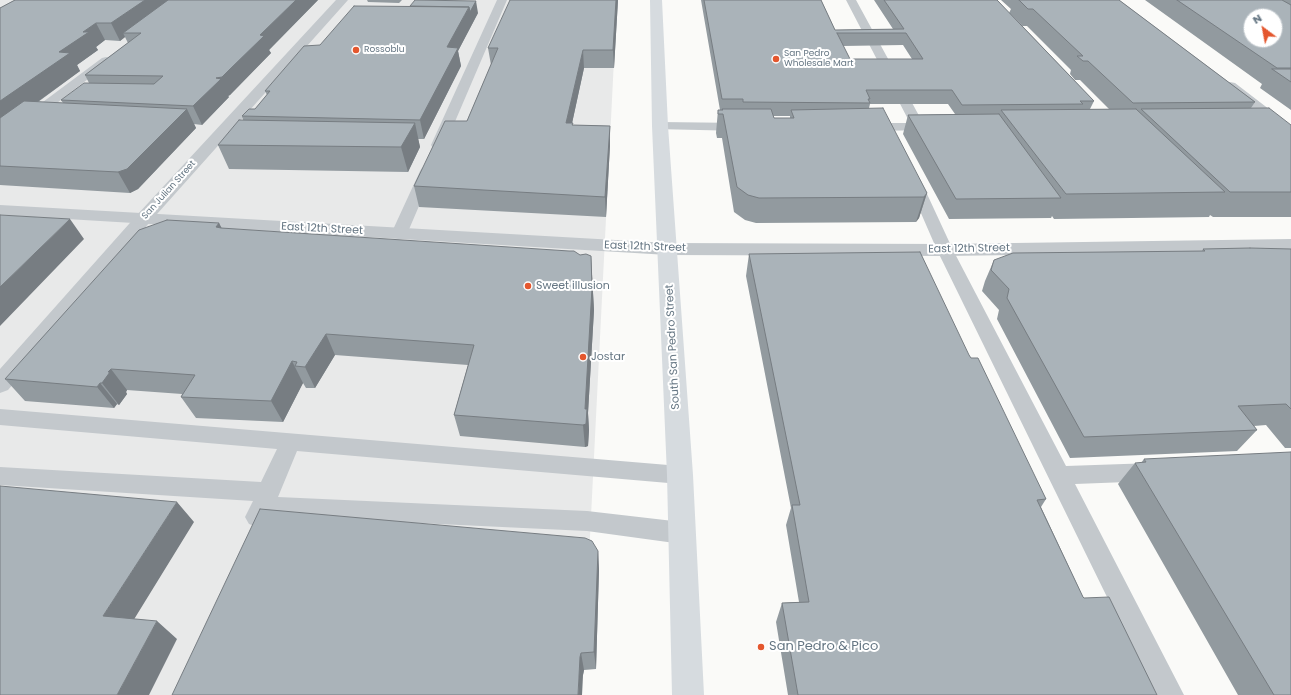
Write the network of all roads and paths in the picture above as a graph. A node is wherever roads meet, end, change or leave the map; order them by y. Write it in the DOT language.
graph roads {
  1 [pos="342,0"];
  2 [pos="502,0"];
  3 [pos="656,0"];
  4 [pos="851,0"];
  5 [pos="117,51"];
  6 [pos="1218,77"];
  7 [pos="1261,125"];
  8 [pos="660,126"];
  9 [pos="756,127"];
  10 [pos="858,127"];
  11 [pos="890,127"];
  12 [pos="919,127"];
  13 [pos="943,127"];
  14 [pos="1288,128"];
  15 [pos="0,140"];
  16 [pos="0,210"];
  17 [pos="143,219"];
  18 [pos="399,234"];
  19 [pos="1291,245"];
  20 [pos="668,249"];
  21 [pos="945,250"];
  22 [pos="0,384"];
  23 [pos="0,417"];
  24 [pos="291,442"];
  25 [pos="1172,471"];
  26 [pos="680,475"];
  27 [pos="1061,475"];
  28 [pos="0,476"];
  29 [pos="265,499"];
  30 [pos="682,533"];
  31 [pos="249,536"];
  32 [pos="688,695"];
  33 [pos="1170,695"];
  1 -- 17 [label="street, San Julian Street"];
  2 -- 18 [label="lane"];
  3 -- 8 [label="main road, South San Pedro Street"];
  4 -- 12 [label="lane"];
  5 -- 15 [label="lane"];
  6 -- 14 [label="street"];
  7 -- 14 [label="lane"];
  8 -- 9 [label="lane"];
  8 -- 20 [label="main road, South San Pedro Street"];
  10 -- 11 [label="lane"];
  11 -- 12 [label="lane"];
  11 -- 21 [label="lane"];
  12 -- 13 [label="lane"];
  16 -- 17 [label="street, East 12th Street"];
  17 -- 18 [label="street, East 12th Street"];
  17 -- 22 [label="street, San Julian Street"];
  18 -- 20 [label="street, East 12th Street"];
  19 -- 21 [label="street, East 12th Street"];
  20 -- 21 [label="street, East 12th Street"];
  20 -- 26 [label="main road, South San Pedro Street"];
  21 -- 27 [label="lane"];
  23 -- 24 [label="lane"];
  24 -- 26 [label="lane"];
  24 -- 29 [label="lane"];
  25 -- 27 [label="lane"];
  26 -- 30 [label="main road, South San Pedro Street"];
  27 -- 33 [label="lane"];
  28 -- 29 [label="lane"];
  29 -- 30 [label="lane"];
  29 -- 31 [label="lane"];
  30 -- 32 [label="main road, South San Pedro Street"];
}
